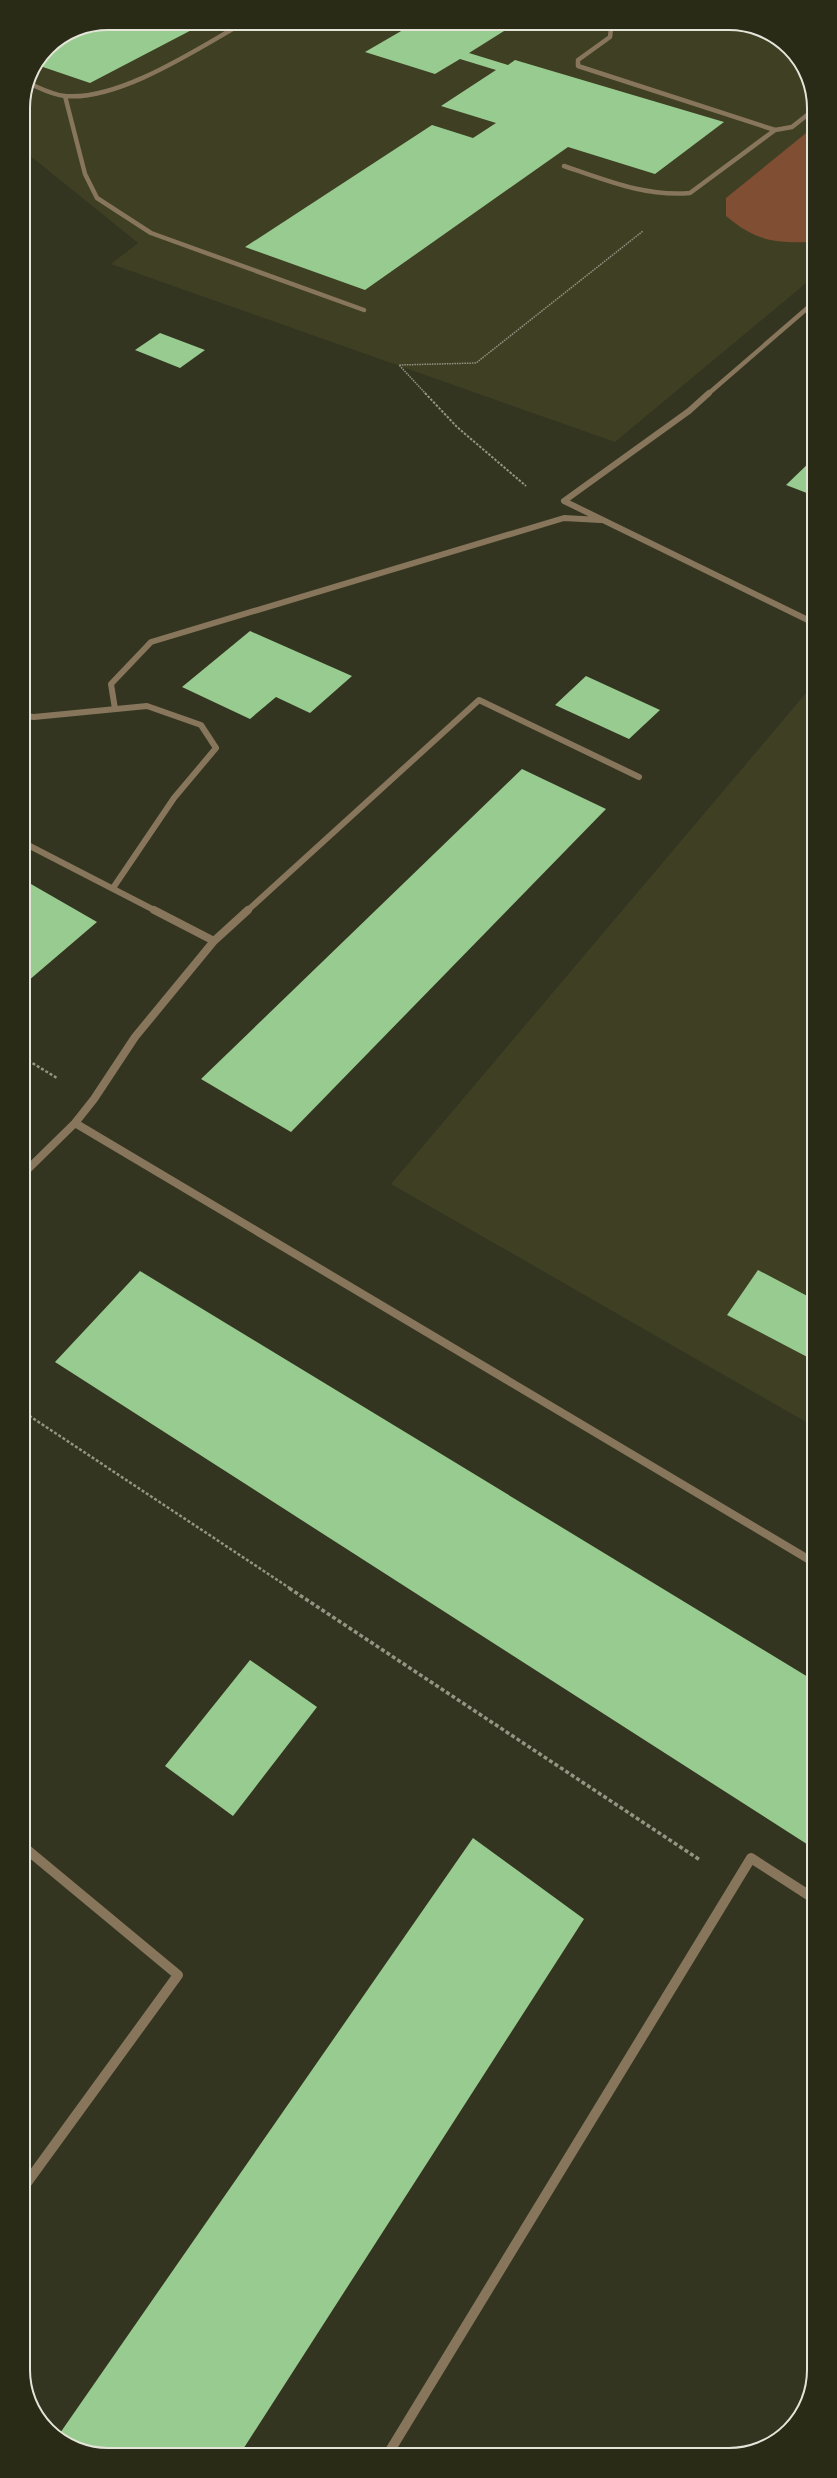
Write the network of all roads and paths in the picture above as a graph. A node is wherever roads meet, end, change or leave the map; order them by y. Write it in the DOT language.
graph roads {
  1 [pos="230,30"];
  2 [pos="611,30"];
  3 [pos="34,85"];
  4 [pos="65,96"];
  5 [pos="807,115"];
  6 [pos="775,130"];
  7 [pos="564,166"];
  8 [pos="690,193"];
  9 [pos="807,308"];
  10 [pos="364,310"];
  11 [pos="564,501"];
  12 [pos="604,520"];
  13 [pos="807,620"];
  14 [pos="115,709"];
  15 [pos="30,717"];
  16 [pos="639,777"];
  17 [pos="30,846"];
  18 [pos="113,888"];
  19 [pos="214,940"];
  20 [pos="75,1124"];
  21 [pos="30,1167"];
  22 [pos="30,1416"];
  23 [pos="807,1558"];
  24 [pos="30,1852"];
  25 [pos="735,1884"];
  26 [pos="807,1894"];
  27 [pos="30,2178"];
  28 [pos="392,2448"];
  1 -- 4 [label="lane"];
  2 -- 6 [label="lane"];
  3 -- 4 [label="lane"];
  4 -- 10 [label="lane"];
  5 -- 6 [label="lane"];
  6 -- 8 [label="lane"];
  7 -- 8 [label="lane"];
  8 -- 11 [label="path"];
  9 -- 11 [label="lane"];
  11 -- 12 [label="lane"];
  12 -- 13 [label="lane"];
  12 -- 14 [label="lane"];
  14 -- 15 [label="lane"];
  14 -- 18 [label="lane"];
  16 -- 19 [label="lane"];
  17 -- 18 [label="lane"];
  18 -- 19 [label="lane"];
  19 -- 20 [label="lane"];
  20 -- 21 [label="lane"];
  20 -- 23 [label="lane"];
  22 -- 25 [label="path"];
  24 -- 27 [label="lane"];
  25 -- 26 [label="lane"];
  25 -- 28 [label="lane"];
}
